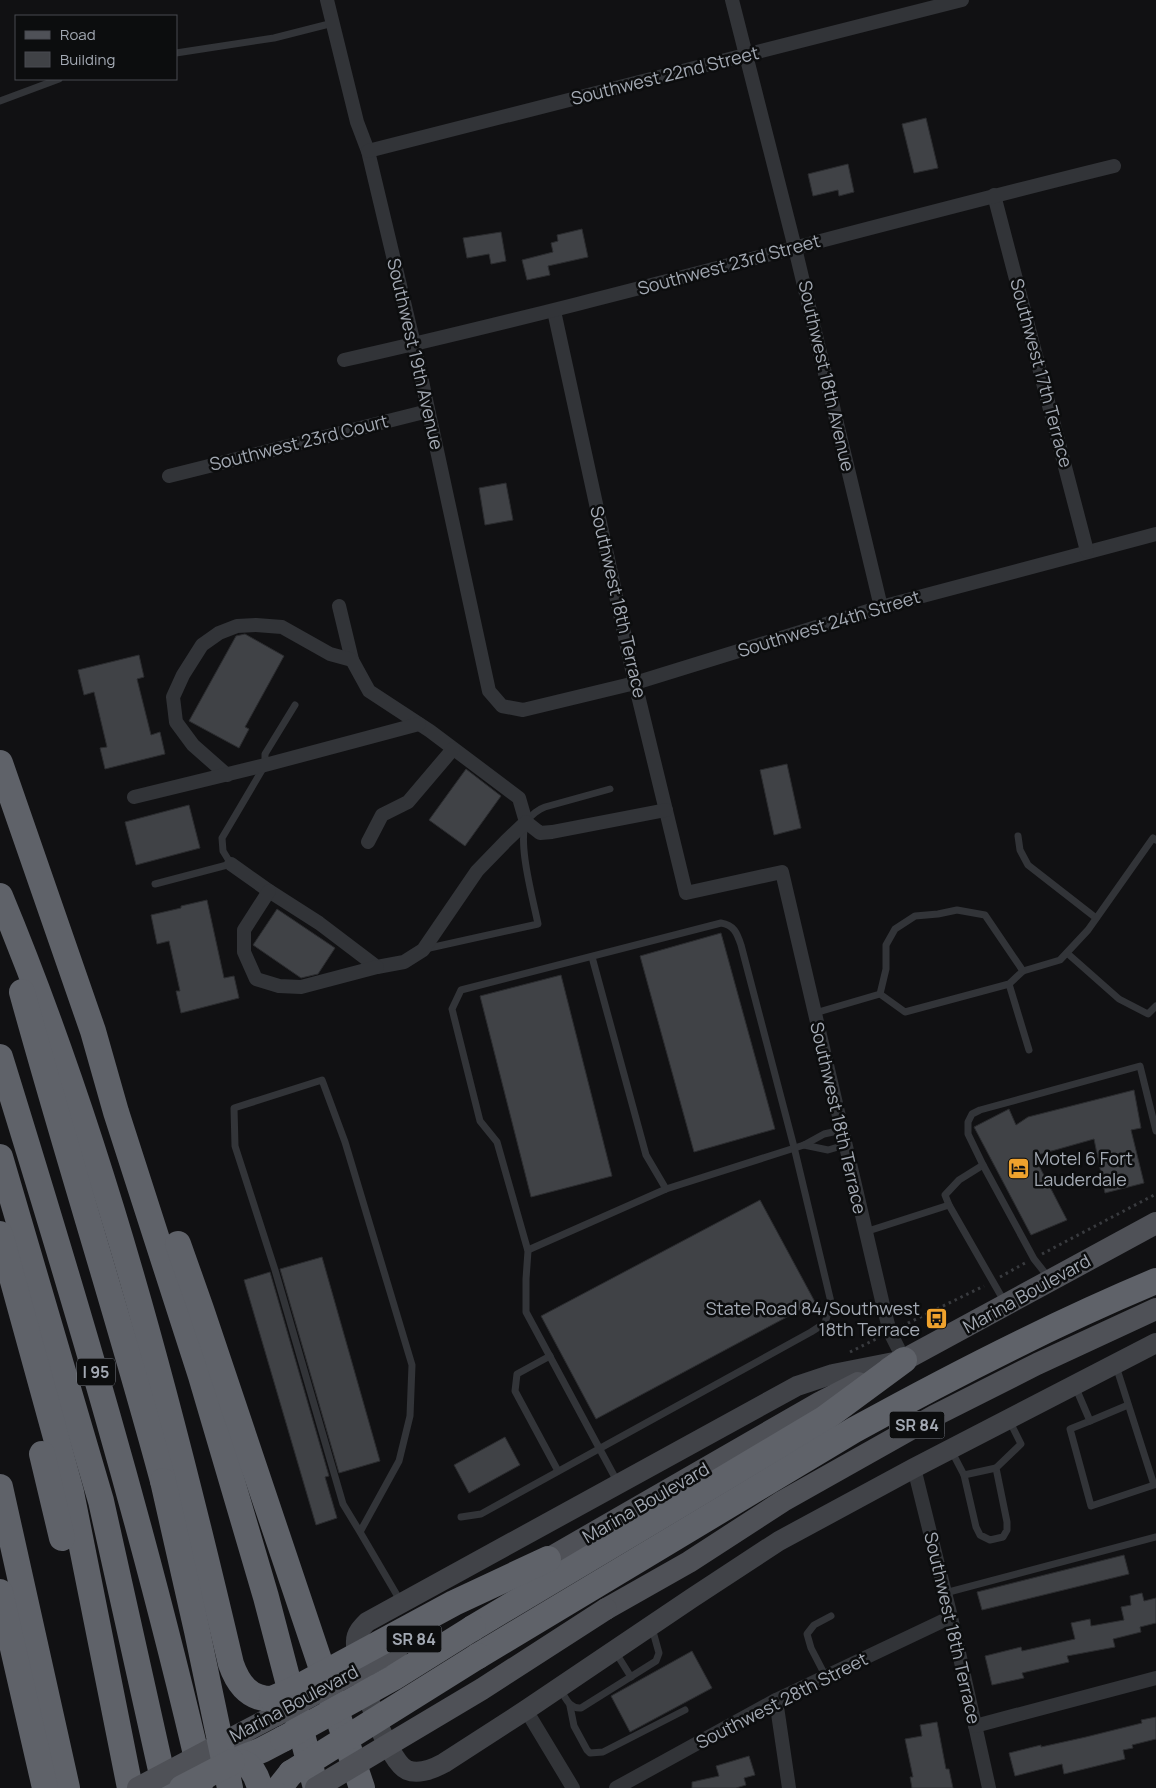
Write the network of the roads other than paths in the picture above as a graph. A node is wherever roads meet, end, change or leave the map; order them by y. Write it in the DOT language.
graph roads {
  1 [pos="327,0"];
  2 [pos="732,0"];
  3 [pos="962,0"];
  4 [pos="333,23"];
  5 [pos="178,53"];
  6 [pos="746,55"];
  7 [pos="56,80"];
  8 [pos="0,101"];
  9 [pos="368,151"];
  10 [pos="1114,166"];
  11 [pos="994,196"];
  12 [pos="795,248"];
  13 [pos="554,310"];
  14 [pos="414,344"];
  15 [pos="344,360"];
  16 [pos="428,411"];
  17 [pos="169,476"];
  18 [pos="1156,534"];
  19 [pos="1087,551"];
  20 [pos="339,606"];
  21 [pos="881,607"];
  22 [pos="352,660"];
  23 [pos="635,682"];
  24 [pos="295,705"];
  25 [pos="502,706"];
  26 [pos="419,724"];
  27 [pos="453,749"];
  28 [pos="0,763"];
  29 [pos="265,766"];
  30 [pos="227,775"];
  31 [pos="610,789"];
  32 [pos="134,796"];
  33 [pos="666,810"];
  34 [pos="526,822"];
  35 [pos="1018,836"];
  36 [pos="1155,837"];
  37 [pos="368,842"];
  38 [pos="230,864"];
  39 [pos="155,884"];
  40 [pos="269,891"];
  41 [pos="0,896"];
  42 [pos="0,914"];
  43 [pos="1096,918"];
  44 [pos="423,950"];
  45 [pos="1067,952"];
  46 [pos="592,957"];
  47 [pos="377,967"];
  48 [pos="1023,971"];
  49 [pos="1009,984"];
  50 [pos="880,994"];
  51 [pos="1156,1006"];
  52 [pos="814,1013"];
  53 [pos="93,1031"];
  54 [pos="1029,1050"];
  55 [pos="0,1057"];
  56 [pos="842,1130"];
  57 [pos="1156,1131"];
  58 [pos="804,1145"];
  59 [pos="845,1145"];
  60 [pos="794,1147"];
  61 [pos="0,1157"];
  62 [pos="983,1165"];
  63 [pos="666,1189"];
  64 [pos="949,1205"];
  65 [pos="1156,1223"];
  66 [pos="865,1232"];
  67 [pos="0,1234"];
  68 [pos="528,1250"];
  69 [pos="1050,1281"];
  70 [pos="1156,1281"];
  71 [pos="0,1289"];
  72 [pos="1006,1305"];
  73 [pos="1156,1309"];
  74 [pos="1156,1343"];
  75 [pos="550,1356"];
  76 [pos="904,1360"];
  77 [pos="1115,1365"];
  78 [pos="1074,1386"];
  79 [pos="1128,1405"];
  80 [pos="1008,1420"];
  81 [pos="1090,1421"];
  82 [pos="600,1449"];
  83 [pos="950,1449"];
  84 [pos="914,1468"];
  85 [pos="996,1468"];
  86 [pos="558,1471"];
  87 [pos="964,1475"];
  88 [pos="618,1484"];
  89 [pos="0,1487"];
  90 [pos="461,1517"];
  91 [pos="360,1532"];
  92 [pos="1156,1537"];
  93 [pos="548,1559"];
  94 [pos="0,1592"];
  95 [pos="944,1592"];
  96 [pos="401,1602"];
  97 [pos="607,1616"];
  98 [pos="831,1616"];
  99 [pos="951,1617"];
  100 [pos="651,1626"];
  101 [pos="614,1650"];
  102 [pos="631,1677"];
  103 [pos="826,1677"];
  104 [pos="1156,1678"];
  105 [pos="560,1688"];
  106 [pos="776,1700"];
  107 [pos="570,1706"];
  108 [pos="526,1710"];
  109 [pos="685,1710"];
  110 [pos="277,1718"];
  111 [pos="975,1726"];
  112 [pos="228,1752"];
  113 [pos="285,1780"];
  114 [pos="44,1788"];
  115 [pos="67,1788"];
  116 [pos="116,1788"];
  117 [pos="130,1788"];
  118 [pos="138,1788"];
  119 [pos="165,1788"];
  120 [pos="182,1788"];
  121 [pos="204,1788"];
  122 [pos="230,1788"];
  123 [pos="260,1788"];
  124 [pos="316,1788"];
  125 [pos="347,1788"];
  126 [pos="362,1788"];
  127 [pos="573,1788"];
  128 [pos="616,1788"];
  129 [pos="789,1788"];
  130 [pos="989,1788"];
  1 -- 4 [label="street, Southwest 19th Avenue"];
  2 -- 6 [label="street, Southwest 18th Avenue"];
  3 -- 6 [label="street, Southwest 22nd Street"];
  4 -- 5 [label="lane"];
  4 -- 9 [label="street, Southwest 19th Avenue"];
  6 -- 9 [label="street, Southwest 22nd Street"];
  6 -- 12 [label="street, Southwest 18th Avenue"];
  7 -- 8 [label="lane"];
  9 -- 14 [label="street, Southwest 19th Avenue"];
  10 -- 11 [label="street, Southwest 23rd Street"];
  11 -- 12 [label="street, Southwest 23rd Street"];
  11 -- 19 [label="street, Southwest 17th Terrace"];
  12 -- 13 [label="street, Southwest 23rd Street"];
  12 -- 21 [label="street, Southwest 18th Avenue"];
  13 -- 14 [label="street, Southwest 23rd Street"];
  13 -- 23 [label="street, Southwest 18th Terrace"];
  14 -- 15 [label="street, Southwest 23rd Street"];
  14 -- 16 [label="street, Southwest 19th Avenue"];
  16 -- 17 [label="street, Southwest 23rd Court"];
  16 -- 25 [label="street, Southwest 19th Avenue"];
  18 -- 19 [label="street, Southwest 24th Street"];
  19 -- 21 [label="street, Southwest 24th Street"];
  20 -- 22 [label="street"];
  21 -- 23 [label="street, Southwest 24th Street"];
  22 -- 26 [label="street"];
  22 -- 30 [label="street"];
  23 -- 25 [label="street, Southwest 24th Street"];
  23 -- 33 [label="street, Southwest 18th Terrace"];
  24 -- 29 [label="lane"];
  26 -- 27 [label="street"];
  26 -- 29 [label="street"];
  27 -- 34 [label="street"];
  27 -- 37 [label="street"];
  28 -- 53 [label="highway"];
  29 -- 30 [label="street"];
  29 -- 38 [label="lane"];
  30 -- 32 [label="street"];
  31 -- 34 [label="lane"];
  33 -- 34 [label="street"];
  33 -- 52 [label="street, Southwest 18th Terrace"];
  34 -- 44 [label="street"];
  34 -- 44 [label="lane"];
  35 -- 43 [label="lane"];
  36 -- 43 [label="lane"];
  38 -- 39 [label="lane"];
  38 -- 40 [label="street"];
  40 -- 47 [label="street"];
  40 -- 47 [label="street"];
  41 -- 110 [label="highway"];
  42 -- 122 [label="highway, bridge"];
  43 -- 45 [label="lane"];
  44 -- 47 [label="street"];
  45 -- 48 [label="lane"];
  45 -- 51 [label="lane"];
  46 -- 60 [label="lane"];
  46 -- 63 [label="lane"];
  46 -- 68 [label="lane"];
  48 -- 49 [label="lane"];
  48 -- 50 [label="lane"];
  49 -- 50 [label="lane"];
  49 -- 54 [label="lane"];
  50 -- 52 [label="lane"];
  52 -- 56 [label="street, Southwest 18th Terrace"];
  53 -- 124 [label="highway"];
  53 -- 126 [label="highway"];
  55 -- 121 [label="highway, I 95"];
  56 -- 58 [label="lane"];
  56 -- 59 [label="street, Southwest 18th Terrace"];
  57 -- 62 [label="lane"];
  58 -- 59 [label="lane"];
  58 -- 60 [label="lane"];
  59 -- 66 [label="street, Southwest 18th Terrace"];
  60 -- 63 [label="lane"];
  60 -- 82 [label="lane"];
  61 -- 119 [label="highway"];
  62 -- 64 [label="lane"];
  62 -- 69 [label="lane"];
  63 -- 68 [label="lane"];
  64 -- 66 [label="lane"];
  64 -- 72 [label="lane"];
  65 -- 69 [label="main road, Marina Boulevard"];
  66 -- 76 [label="street, Southwest 18th Terrace"];
  67 -- 117 [label="highway"];
  68 -- 75 [label="lane"];
  69 -- 72 [label="main road, Marina Boulevard"];
  70 -- 113 [label="highway, bridge"];
  71 -- 116 [label="highway"];
  72 -- 76 [label="main road, Marina Boulevard"];
  73 -- 97 [label="main road, SR 84"];
  74 -- 77 [label="main road"];
  75 -- 82 [label="lane"];
  75 -- 86 [label="lane"];
  76 -- 88 [label="main road"];
  76 -- 93 [label="main road, Marina Boulevard"];
  76 -- 110 [label="highway, bridge"];
  77 -- 78 [label="main road"];
  77 -- 79 [label="lane"];
  78 -- 80 [label="main road"];
  78 -- 81 [label="lane"];
  79 -- 81 [label="lane"];
  79 -- 81 [label="lane"];
  80 -- 83 [label="main road"];
  80 -- 85 [label="lane"];
  82 -- 86 [label="lane"];
  82 -- 88 [label="lane"];
  83 -- 84 [label="main road"];
  83 -- 87 [label="lane"];
  84 -- 95 [label="street, Southwest 18th Terrace"];
  84 -- 100 [label="main road"];
  85 -- 87 [label="lane"];
  85 -- 87 [label="lane"];
  86 -- 90 [label="lane"];
  88 -- 96 [label="main road"];
  89 -- 115 [label="highway"];
  91 -- 91 [label="lane"];
  91 -- 96 [label="lane"];
  92 -- 95 [label="lane"];
  93 -- 110 [label="highway, bridge"];
  94 -- 114 [label="highway"];
  95 -- 99 [label="street, Southwest 18th Terrace"];
  96 -- 108 [label="main road"];
  97 -- 124 [label="main road, bridge"];
  97 -- 125 [label="main road, SR 84"];
  98 -- 103 [label="lane"];
  99 -- 103 [label="street, Southwest 28th Street"];
  99 -- 111 [label="street, Southwest 18th Terrace"];
  100 -- 101 [label="main road"];
  100 -- 102 [label="lane"];
  101 -- 102 [label="lane"];
  101 -- 105 [label="main road"];
  102 -- 107 [label="lane"];
  103 -- 106 [label="street, Southwest 28th Street"];
  104 -- 111 [label="street"];
  105 -- 107 [label="lane"];
  105 -- 108 [label="main road"];
  106 -- 128 [label="street, Southwest 28th Street"];
  106 -- 129 [label="street"];
  107 -- 109 [label="lane"];
  108 -- 127 [label="street"];
  110 -- 112 [label="highway"];
  111 -- 130 [label="street, Southwest 18th Terrace"];
  112 -- 118 [label="main road, Marina Boulevard, bridge"];
  112 -- 120 [label="highway, bridge"];
  112 -- 123 [label="highway"];
}
